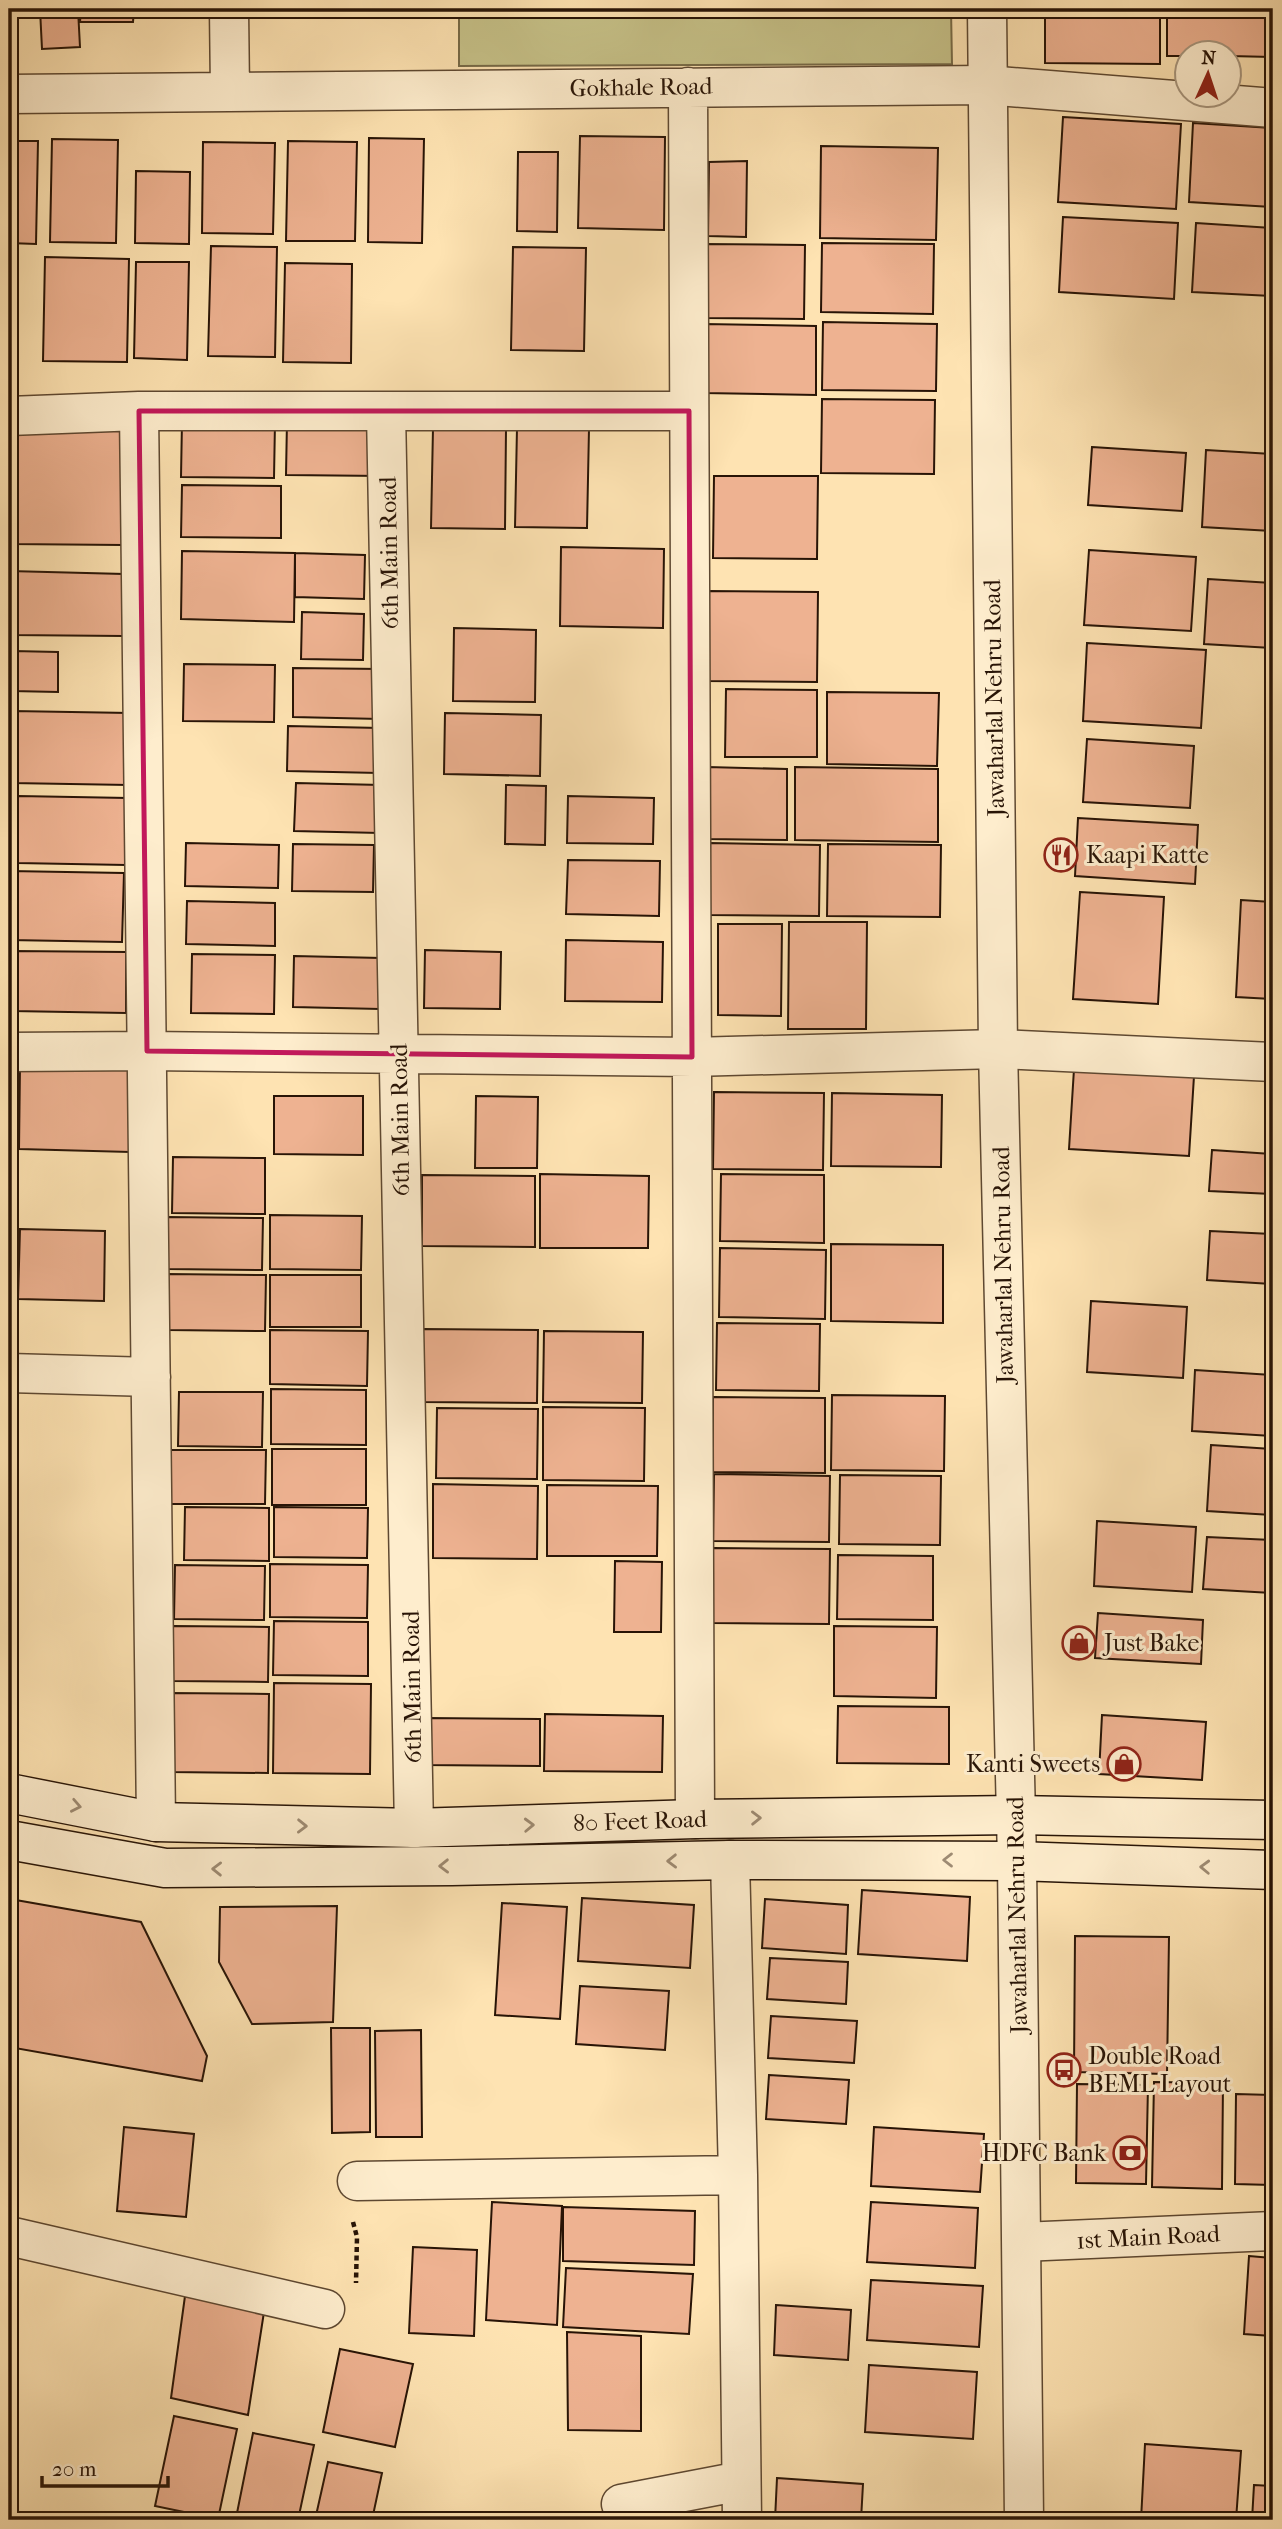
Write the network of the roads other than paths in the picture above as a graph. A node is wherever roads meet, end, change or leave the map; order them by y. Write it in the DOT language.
graph roads {
  1 [pos="229,9"];
  2 [pos="987,9"];
  3 [pos="986,85"];
  4 [pos="688,87"];
  5 [pos="230,92"];
  6 [pos="9,94"];
  7 [pos="1273,108"];
  8 [pos="139,411"];
  9 [pos="689,411"];
  10 [pos="386,412"];
  11 [pos="9,416"];
  12 [pos="998,1049"];
  13 [pos="147,1051"];
  14 [pos="9,1052"];
  15 [pos="398,1054"];
  16 [pos="692,1057"];
  17 [pos="1273,1062"];
  18 [pos="9,1373"];
  19 [pos="151,1377"];
  20 [pos="9,1793"];
  21 [pos="1015,1815"];
  22 [pos="695,1819"];
  23 [pos="1273,1820"];
  24 [pos="156,1822"];
  25 [pos="414,1828"];
  26 [pos="9,1840"];
  27 [pos="730,1860"];
  28 [pos="1017,1861"];
  29 [pos="1273,1870"];
  30 [pos="737,2175"];
  31 [pos="357,2181"];
  32 [pos="1273,2231"];
  33 [pos="9,2236"];
  34 [pos="1022,2242"];
  35 [pos="324,2309"];
  36 [pos="741,2481"];
  37 [pos="621,2504"];
  38 [pos="742,2520"];
  39 [pos="1024,2520"];
  1 -- 5 [label="street"];
  2 -- 3 [label="street, Jawaharlal Nehru Road"];
  3 -- 4 [label="street, Gokhale Road"];
  3 -- 7 [label="street, Gokhale Road"];
  3 -- 12 [label="street, Jawaharlal Nehru Road"];
  4 -- 5 [label="street, Gokhale Road"];
  4 -- 9 [label="street"];
  5 -- 6 [label="street, Gokhale Road"];
  8 -- 10 [label="street"];
  8 -- 11 [label="street"];
  8 -- 13 [label="street"];
  9 -- 10 [label="street"];
  9 -- 16 [label="street"];
  10 -- 15 [label="street, 6th Main Road"];
  12 -- 16 [label="street"];
  12 -- 17 [label="street"];
  12 -- 21 [label="street, Jawaharlal Nehru Road"];
  13 -- 14 [label="street"];
  13 -- 15 [label="street"];
  13 -- 19 [label="street"];
  15 -- 16 [label="street"];
  15 -- 25 [label="street, 6th Main Road"];
  16 -- 22 [label="street"];
  18 -- 19 [label="street"];
  19 -- 24 [label="street"];
  20 -- 24 [label="street, 80 Feet Road, one-way"];
  22 -- 21 [label="street, 80 Feet Road, one-way"];
  21 -- 23 [label="street, 80 Feet Road"];
  21 -- 28 [label="street, Jawaharlal Nehru Road"];
  25 -- 22 [label="street, 80 Feet Road, one-way"];
  24 -- 25 [label="street, 80 Feet Road, one-way"];
  27 -- 26 [label="street, 80 Feet Road, one-way"];
  28 -- 27 [label="street, 80 Feet Road, one-way"];
  27 -- 30 [label="street"];
  29 -- 28 [label="street, 80 Feet Road, one-way"];
  28 -- 34 [label="street, Jawaharlal Nehru Road"];
  30 -- 31 [label="street"];
  30 -- 36 [label="street"];
  32 -- 34 [label="street, 1st Main Road"];
  33 -- 35 [label="street"];
  34 -- 39 [label="street, Jawaharlal Nehru Road"];
  36 -- 37 [label="street"];
  36 -- 38 [label="street"];
}
